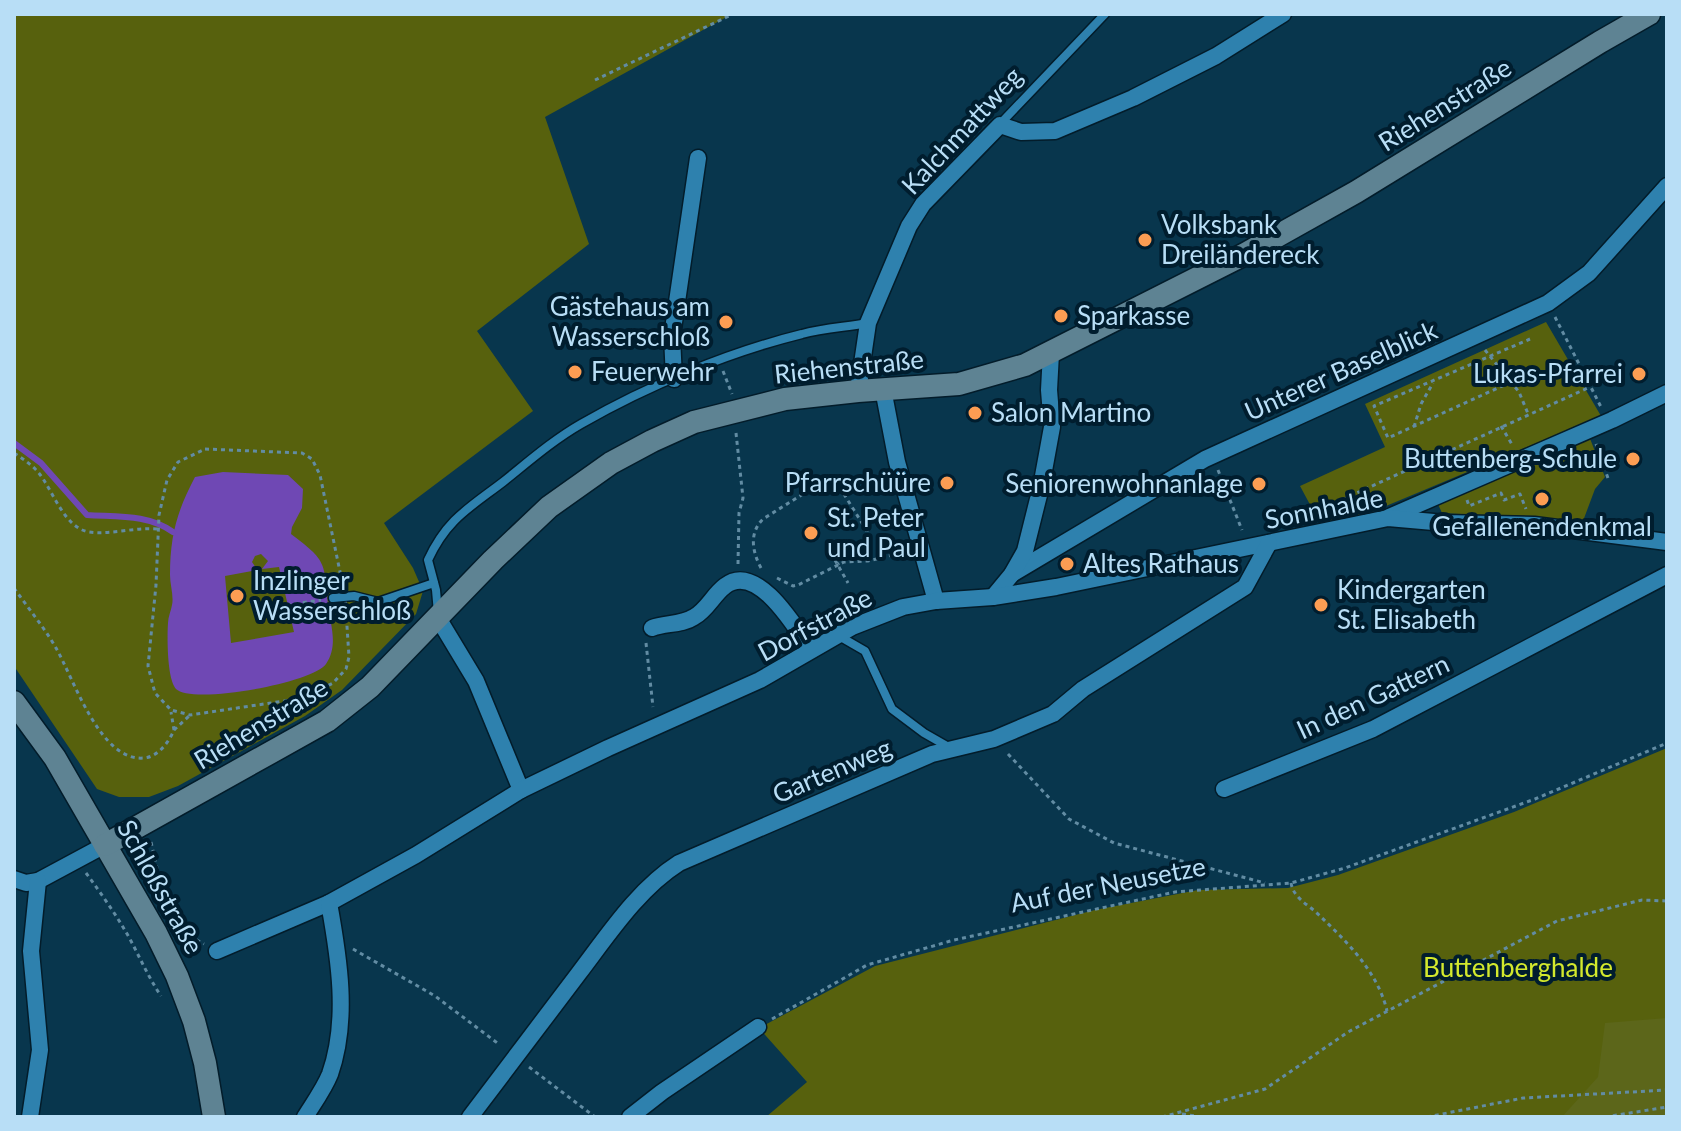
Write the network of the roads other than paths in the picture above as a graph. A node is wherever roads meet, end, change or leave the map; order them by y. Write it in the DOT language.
graph roads {
  1 [pos="1105,14"];
  2 [pos="1283,14"];
  3 [pos="1649,14"];
  4 [pos="1000,125"];
  5 [pos="698,158"];
  6 [pos="1667,186"];
  7 [pos="868,323"];
  8 [pos="1051,353"];
  9 [pos="674,379"];
  10 [pos="883,389"];
  11 [pos="858,391"];
  12 [pos="1667,393"];
  13 [pos="1388,518"];
  14 [pos="1667,542"];
  15 [pos="1269,543"];
  16 [pos="1012,574"];
  17 [pos="1667,575"];
  18 [pos="434,583"];
  19 [pos="993,597"];
  20 [pos="333,598"];
  21 [pos="936,601"];
  22 [pos="438,618"];
  23 [pos="652,628"];
  24 [pos="838,635"];
  25 [pos="811,650"];
  26 [pos="14,702"];
  27 [pos="953,749"];
  28 [pos="1224,789"];
  29 [pos="521,790"];
  30 [pos="105,845"];
  31 [pos="14,879"];
  32 [pos="38,881"];
  33 [pos="329,903"];
  34 [pos="217,951"];
  35 [pos="758,1027"];
  36 [pos="30,1117"];
  37 [pos="214,1117"];
  38 [pos="305,1117"];
  39 [pos="470,1117"];
  40 [pos="630,1117"];
  1 -- 4 [label="lane, Kalchmattweg"];
  2 -- 4 [label="street"];
  3 -- 8 [label="street, Riehenstraße"];
  4 -- 7 [label="street, Kalchmattweg"];
  5 -- 9 [label="street"];
  6 -- 16 [label="street, Unterer Baselblick"];
  7 -- 9 [label="lane"];
  7 -- 11 [label="street, Kalchmattweg"];
  8 -- 10 [label="street, Riehenstraße"];
  8 -- 16 [label="street"];
  9 -- 18 [label="lane"];
  10 -- 11 [label="street, Riehenstraße"];
  10 -- 21 [label="street"];
  11 -- 22 [label="street, Riehenstraße"];
  12 -- 13 [label="street"];
  13 -- 14 [label="street, Sonnhalde"];
  13 -- 15 [label="street, Sonnhalde"];
  15 -- 19 [label="street, Sonnhalde"];
  15 -- 27 [label="street, Gartenweg"];
  16 -- 19 [label="street"];
  17 -- 28 [label="street, In den Gattern"];
  18 -- 20 [label="lane"];
  18 -- 22 [label="lane"];
  19 -- 21 [label="street, Dorfstraße"];
  21 -- 24 [label="street, Dorfstraße"];
  22 -- 29 [label="street"];
  22 -- 30 [label="street, Riehenstraße"];
  23 -- 25 [label="street"];
  24 -- 25 [label="street, Dorfstraße"];
  24 -- 27 [label="lane"];
  25 -- 29 [label="street, Dorfstraße"];
  26 -- 30 [label="street, Schloßstraße"];
  27 -- 39 [label="street, Gartenweg"];
  29 -- 33 [label="street, Dorfstraße"];
  30 -- 32 [label="street"];
  30 -- 37 [label="street, Schloßstraße"];
  31 -- 32 [label="street"];
  32 -- 36 [label="street"];
  33 -- 34 [label="street, Dorfstraße"];
  33 -- 38 [label="street"];
  35 -- 40 [label="street"];
}
